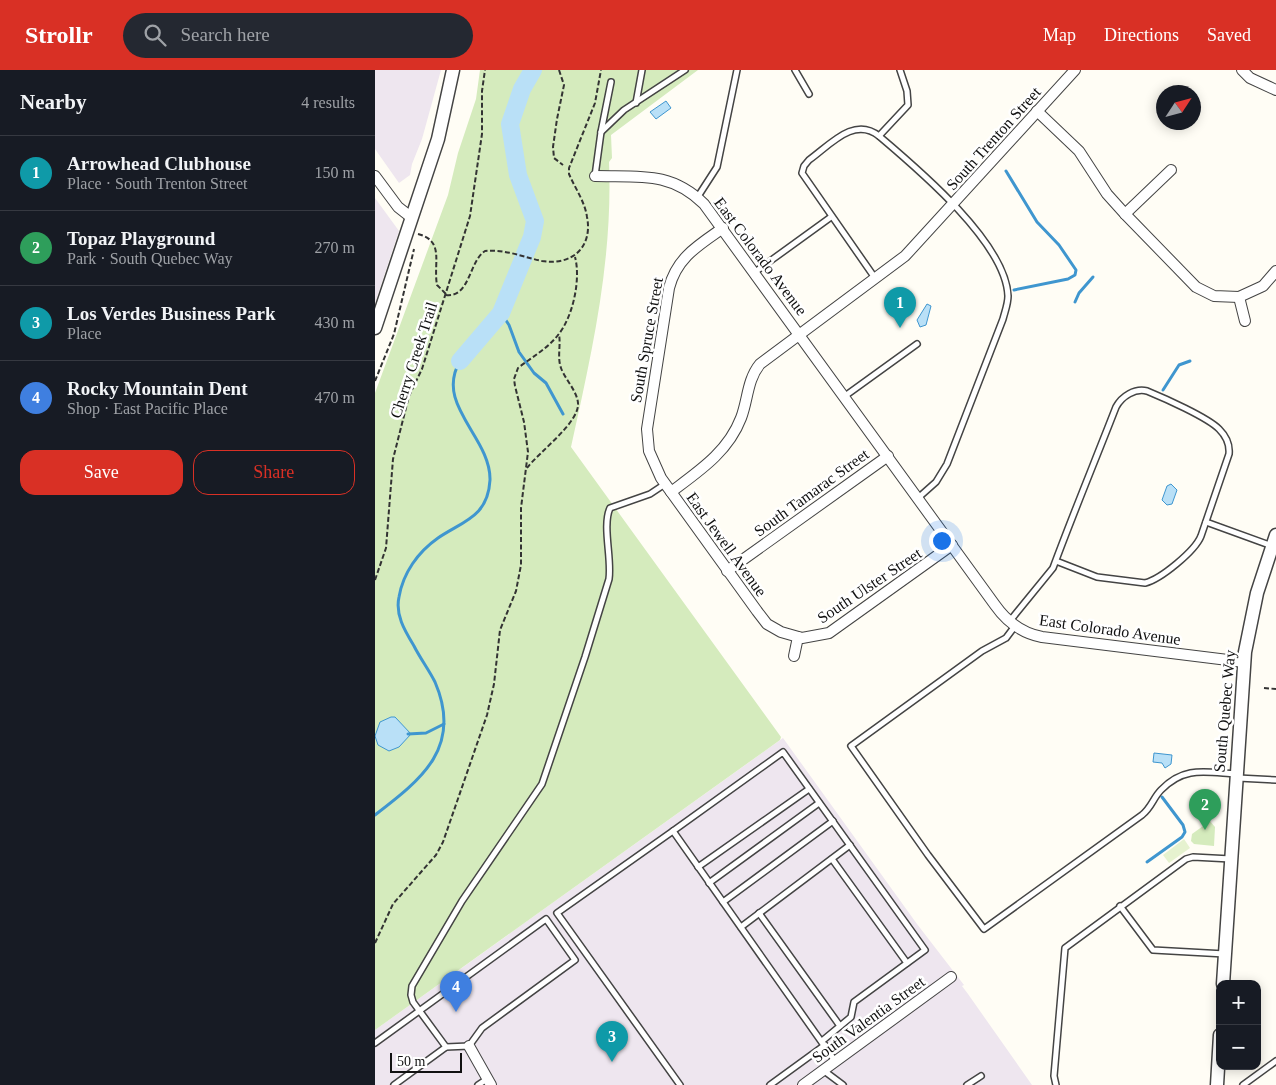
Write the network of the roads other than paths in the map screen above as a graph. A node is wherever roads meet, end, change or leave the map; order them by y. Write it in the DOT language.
graph roads {
  1 [pos="453,70"];
  2 [pos="642,70"];
  3 [pos="685,70"];
  4 [pos="737,70"];
  5 [pos="795,70"];
  6 [pos="900,70"];
  7 [pos="1075,70"];
  8 [pos="1242,70"];
  9 [pos="611,82"];
  10 [pos="1276,90"];
  11 [pos="809,94"];
  12 [pos="636,103"];
  13 [pos="1037,111"];
  14 [pos="601,132"];
  15 [pos="879,136"];
  16 [pos="1171,170"];
  17 [pos="375,176"];
  18 [pos="595,176"];
  19 [pos="697,198"];
  20 [pos="953,204"];
  21 [pos="1125,214"];
  22 [pos="831,217"];
  23 [pos="412,218"];
  24 [pos="723,228"];
  25 [pos="1276,271"];
  26 [pos="755,272"];
  27 [pos="875,279"];
  28 [pos="1239,297"];
  29 [pos="1245,321"];
  30 [pos="375,328"];
  31 [pos="799,334"];
  32 [pos="917,344"];
  33 [pos="845,396"];
  34 [pos="649,451"];
  35 [pos="888,456"];
  36 [pos="668,488"];
  37 [pos="918,498"];
  38 [pos="1206,522"];
  39 [pos="1275,543"];
  40 [pos="952,545"];
  41 [pos="1056,561"];
  42 [pos="727,571"];
  43 [pos="1012,624"];
  44 [pos="798,637"];
  45 [pos="794,656"];
  46 [pos="1244,662"];
  47 [pos="1235,776"];
  48 [pos="1276,780"];
  49 [pos="809,789"];
  50 [pos="819,803"];
  51 [pos="833,821"];
  52 [pos="673,831"];
  53 [pos="850,846"];
  54 [pos="832,859"];
  55 [pos="1231,859"];
  56 [pos="698,867"];
  57 [pos="709,883"];
  58 [pos="723,902"];
  59 [pos="1120,906"];
  60 [pos="759,913"];
  61 [pos="741,927"];
  62 [pos="1225,954"];
  63 [pos="907,963"];
  64 [pos="951,977"];
  65 [pos="1223,980"];
  66 [pos="420,1010"];
  67 [pos="840,1026"];
  68 [pos="375,1043"];
  69 [pos="823,1043"];
  70 [pos="469,1046"];
  71 [pos="446,1047"];
  72 [pos="836,1061"];
  73 [pos="1276,1061"];
  74 [pos="823,1070"];
  75 [pos="1218,1070"];
  76 [pos="981,1076"];
  77 [pos="485,1083"];
  78 [pos="841,1084"];
  79 [pos="394,1085"];
  80 [pos="679,1085"];
  81 [pos="770,1085"];
  82 [pos="803,1085"];
  83 [pos="967,1085"];
  84 [pos="1055,1085"];
  85 [pos="1217,1085"];
  86 [pos="1243,1085"];
  1 -- 23 [label="street"];
  2 -- 12 [label="lane"];
  3 -- 12 [label="lane"];
  4 -- 19 [label="lane"];
  5 -- 11 [label="lane"];
  6 -- 15 [label="lane"];
  7 -- 13 [label="street, South Trenton Street"];
  8 -- 10 [label="street"];
  9 -- 14 [label="lane"];
  12 -- 14 [label="lane"];
  13 -- 20 [label="street, South Trenton Street"];
  13 -- 21 [label="street"];
  14 -- 18 [label="lane"];
  15 -- 20 [label="lane, South Trenton Street"];
  15 -- 22 [label="lane, South Trenton Street"];
  16 -- 21 [label="street"];
  17 -- 23 [label="street"];
  18 -- 19 [label="street, East Colorado Avenue"];
  19 -- 24 [label="street, East Colorado Avenue"];
  20 -- 27 [label="street, South Trenton Street"];
  20 -- 37 [label="lane, South Trenton Street"];
  21 -- 28 [label="street"];
  22 -- 26 [label="lane"];
  22 -- 27 [label="lane, South Trenton Street"];
  23 -- 30 [label="street"];
  24 -- 26 [label="street, East Colorado Avenue"];
  24 -- 34 [label="street, South Spruce Street"];
  25 -- 28 [label="street"];
  26 -- 31 [label="street, East Colorado Avenue"];
  27 -- 31 [label="street, South Trenton Street"];
  28 -- 29 [label="street"];
  31 -- 33 [label="street, East Colorado Avenue"];
  31 -- 36 [label="street, South Trenton Street"];
  32 -- 33 [label="lane"];
  33 -- 35 [label="street, East Colorado Avenue"];
  34 -- 36 [label="street, East Jewell Avenue"];
  35 -- 37 [label="street, East Colorado Avenue"];
  35 -- 42 [label="street, South Tamarac Street"];
  36 -- 42 [label="street, East Jewell Avenue"];
  36 -- 66 [label="lane"];
  37 -- 40 [label="street, East Colorado Avenue"];
  38 -- 39 [label="lane"];
  38 -- 41 [label="lane"];
  38 -- 41 [label="lane"];
  39 -- 46 [label="street, South Quebec Way"];
  40 -- 43 [label="street, East Colorado Avenue"];
  40 -- 44 [label="street, South Ulster Street"];
  41 -- 43 [label="lane"];
  42 -- 44 [label="street, East Jewell Avenue"];
  43 -- 46 [label="street, East Colorado Avenue"];
  43 -- 47 [label="lane"];
  44 -- 45 [label="street"];
  46 -- 47 [label="street, South Quebec Way"];
  47 -- 48 [label="lane"];
  47 -- 55 [label="street, South Quebec Way"];
  49 -- 50 [label="lane"];
  49 -- 52 [label="lane"];
  49 -- 56 [label="lane"];
  50 -- 51 [label="lane"];
  50 -- 57 [label="lane"];
  51 -- 53 [label="lane"];
  51 -- 58 [label="lane"];
  52 -- 56 [label="lane"];
  52 -- 80 [label="lane"];
  53 -- 54 [label="lane"];
  53 -- 63 [label="lane"];
  54 -- 60 [label="lane"];
  54 -- 63 [label="lane"];
  55 -- 59 [label="lane"];
  55 -- 62 [label="street, South Quebec Way"];
  56 -- 57 [label="lane"];
  57 -- 58 [label="lane"];
  58 -- 61 [label="lane"];
  59 -- 62 [label="lane"];
  59 -- 84 [label="lane"];
  60 -- 61 [label="lane"];
  60 -- 67 [label="lane"];
  61 -- 69 [label="lane"];
  62 -- 65 [label="street, South Quebec Way"];
  63 -- 67 [label="lane"];
  64 -- 72 [label="street, South Valentia Street"];
  66 -- 68 [label="lane"];
  66 -- 70 [label="lane"];
  66 -- 71 [label="lane"];
  67 -- 69 [label="lane"];
  69 -- 72 [label="lane"];
  69 -- 81 [label="lane"];
  70 -- 71 [label="lane"];
  70 -- 77 [label="street"];
  71 -- 79 [label="lane"];
  72 -- 74 [label="street, South Valentia Street"];
  73 -- 86 [label="lane"];
  74 -- 78 [label="lane"];
  74 -- 82 [label="street, South Valentia Street"];
  75 -- 85 [label="street"];
  76 -- 83 [label="lane"];
}
